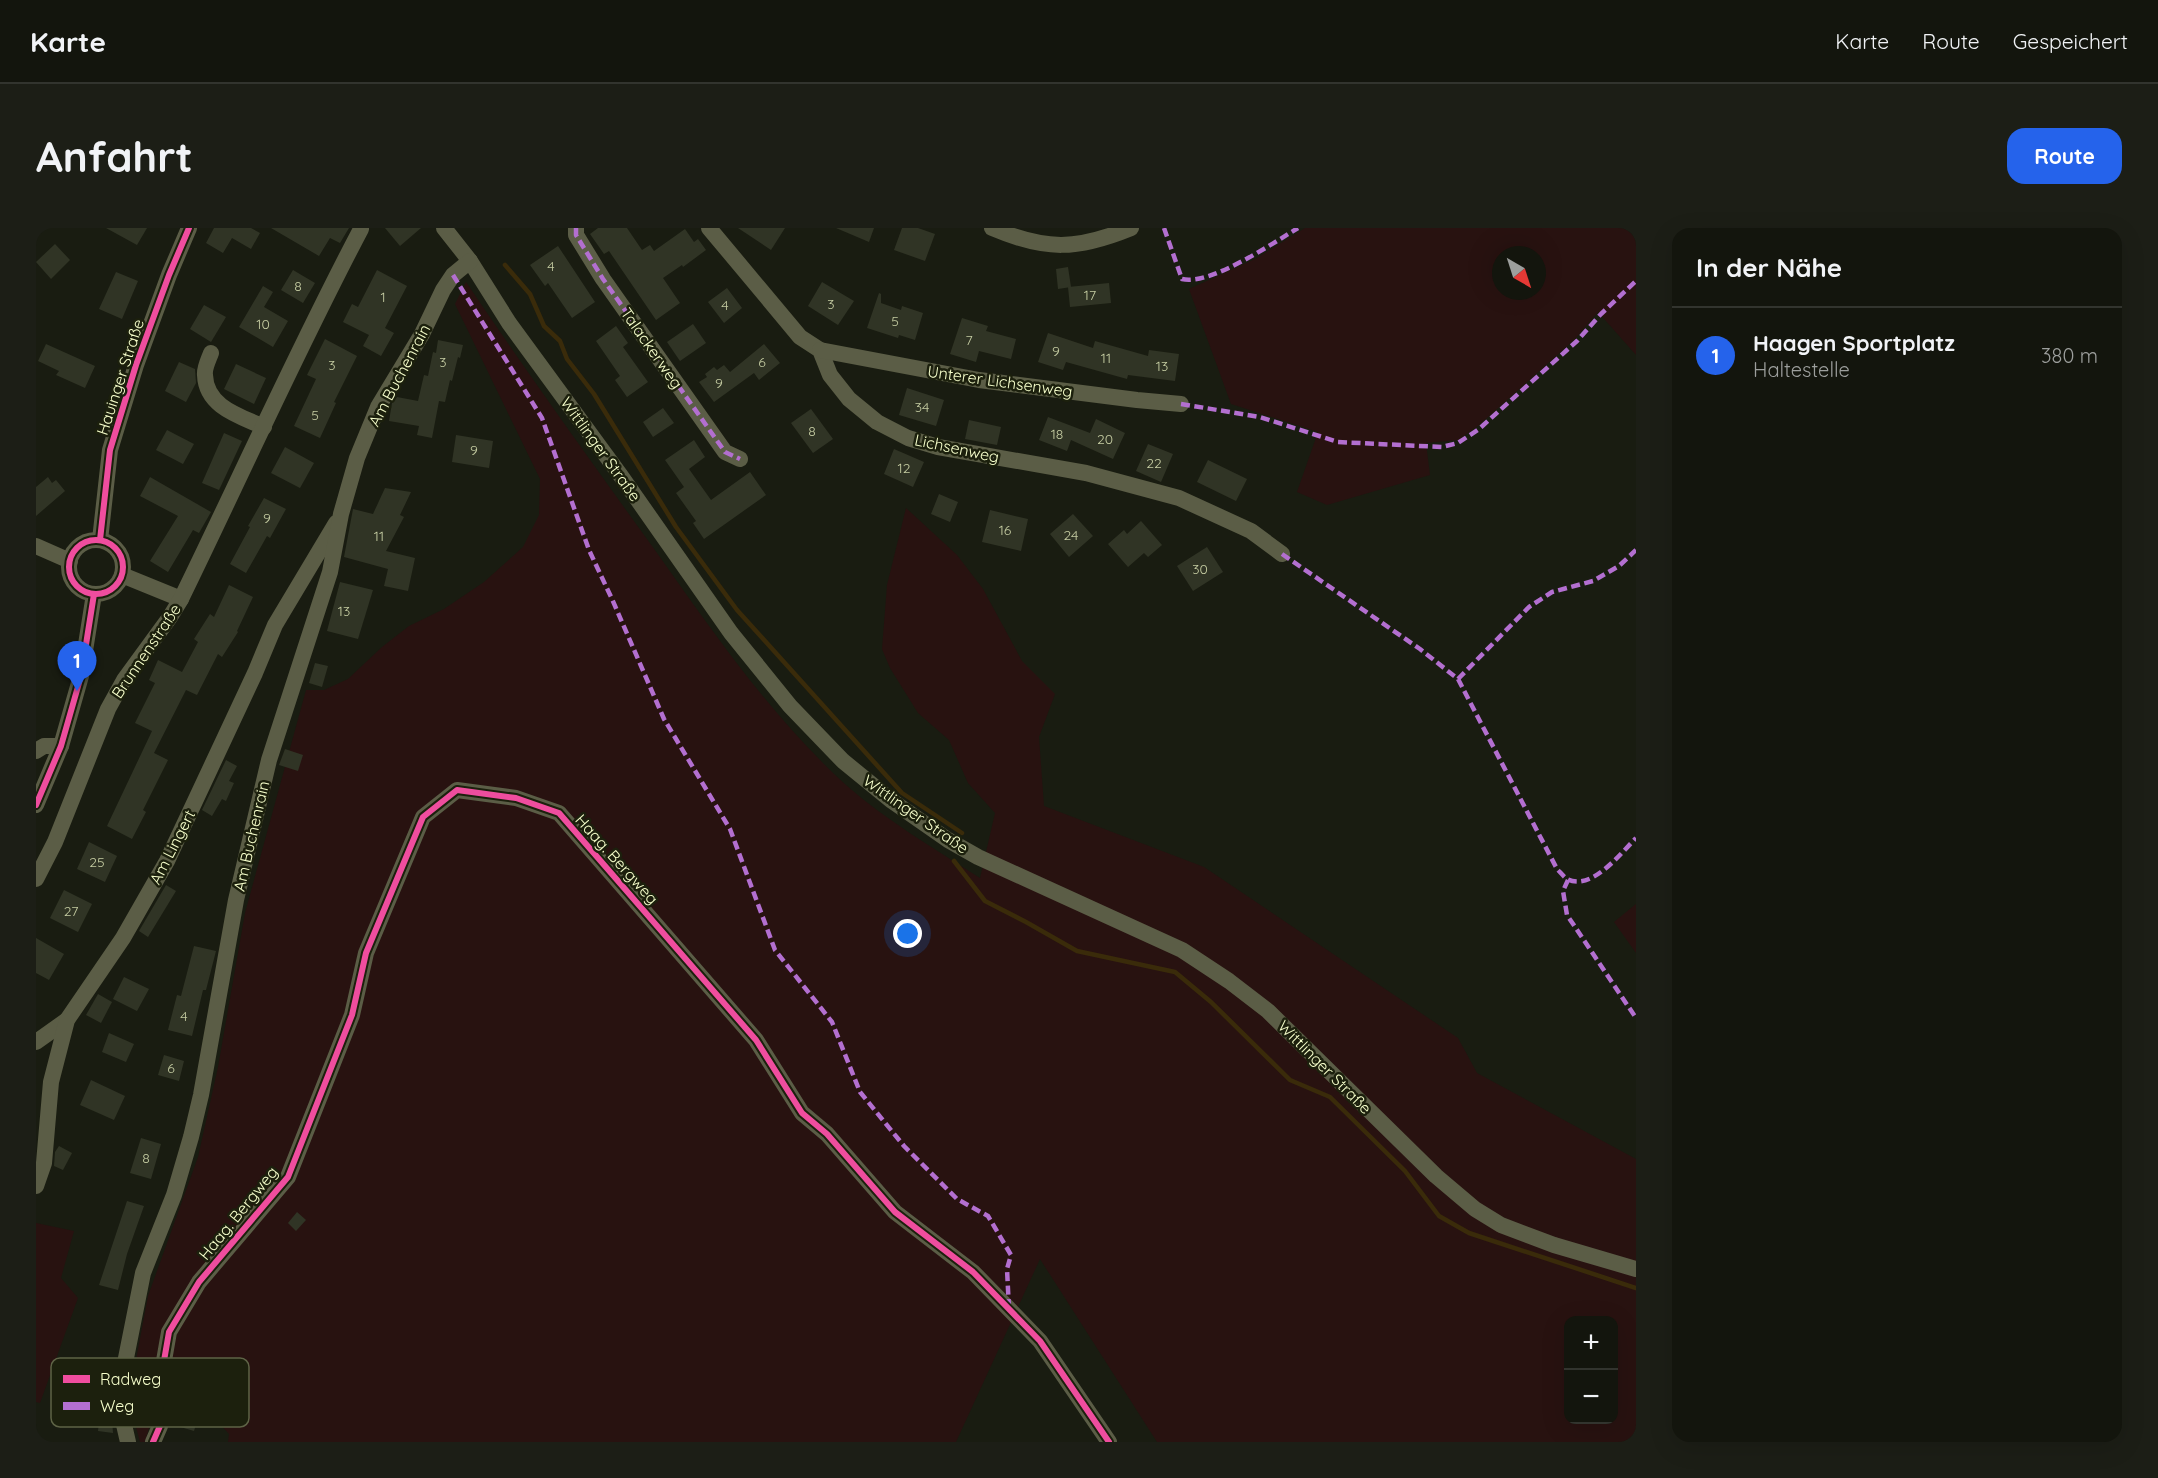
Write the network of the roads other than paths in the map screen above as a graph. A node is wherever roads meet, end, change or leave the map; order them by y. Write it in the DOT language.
graph roads {
  1 [pos="189,228"];
  2 [pos="444,228"];
  3 [pos="576,228"];
  4 [pos="709,228"];
  5 [pos="992,228"];
  6 [pos="1131,228"];
  7 [pos="361,229"];
  8 [pos="470,261"];
  9 [pos="820,350"];
  10 [pos="211,352"];
  11 [pos="1182,404"];
  12 [pos="264,427"];
  13 [pos="740,459"];
  14 [pos="341,514"];
  15 [pos="100,540"];
  16 [pos="36,546"];
  17 [pos="1282,554"];
  18 [pos="70,561"];
  19 [pos="123,575"];
  20 [pos="93,594"];
  21 [pos="181,599"];
  22 [pos="61,746"];
  23 [pos="36,751"];
  24 [pos="36,805"];
  25 [pos="36,879"];
  26 [pos="67,1020"];
  27 [pos="36,1042"];
  28 [pos="36,1186"];
  29 [pos="1636,1269"];
  30 [pos="126,1358"];
  31 [pos="164,1358"];
  32 [pos="125,1427"];
  33 [pos="160,1427"];
  34 [pos="128,1442"];
  35 [pos="153,1442"];
  36 [pos="1109,1442"];
  1 -- 15 [label="street, Hauinger Straße"];
  2 -- 8 [label="street, Wittlinger Straße"];
  3 -- 13 [label="street, Talackerweg"];
  4 -- 9 [label="street"];
  5 -- 6 [label="street"];
  7 -- 12 [label="street, Brunnenstraße"];
  8 -- 14 [label="street, Am Buchenrain"];
  8 -- 29 [label="street, Wittlinger Straße"];
  9 -- 11 [label="street, Unterer Lichsenweg"];
  9 -- 17 [label="street, Lichsenweg"];
  10 -- 12 [label="street"];
  12 -- 21 [label="street, Brunnenstraße"];
  14 -- 26 [label="street, Am Lingert"];
  14 -- 30 [label="street, Am Buchenrain"];
  15 -- 18 [label="street"];
  15 -- 19 [label="street"];
  16 -- 18 [label="street"];
  18 -- 20 [label="street"];
  19 -- 20 [label="street"];
  19 -- 21 [label="street"];
  20 -- 22 [label="street"];
  21 -- 25 [label="street, Brunnenstraße"];
  22 -- 23 [label="street"];
  22 -- 24 [label="street"];
  26 -- 27 [label="street"];
  26 -- 28 [label="street, Am Lingert"];
  31 -- 36 [label="street, Haag. Bergweg"];
  32 -- 34 [label="street, Am Buchenrain"];
  33 -- 35 [label="street, Haag. Bergweg"];
}
